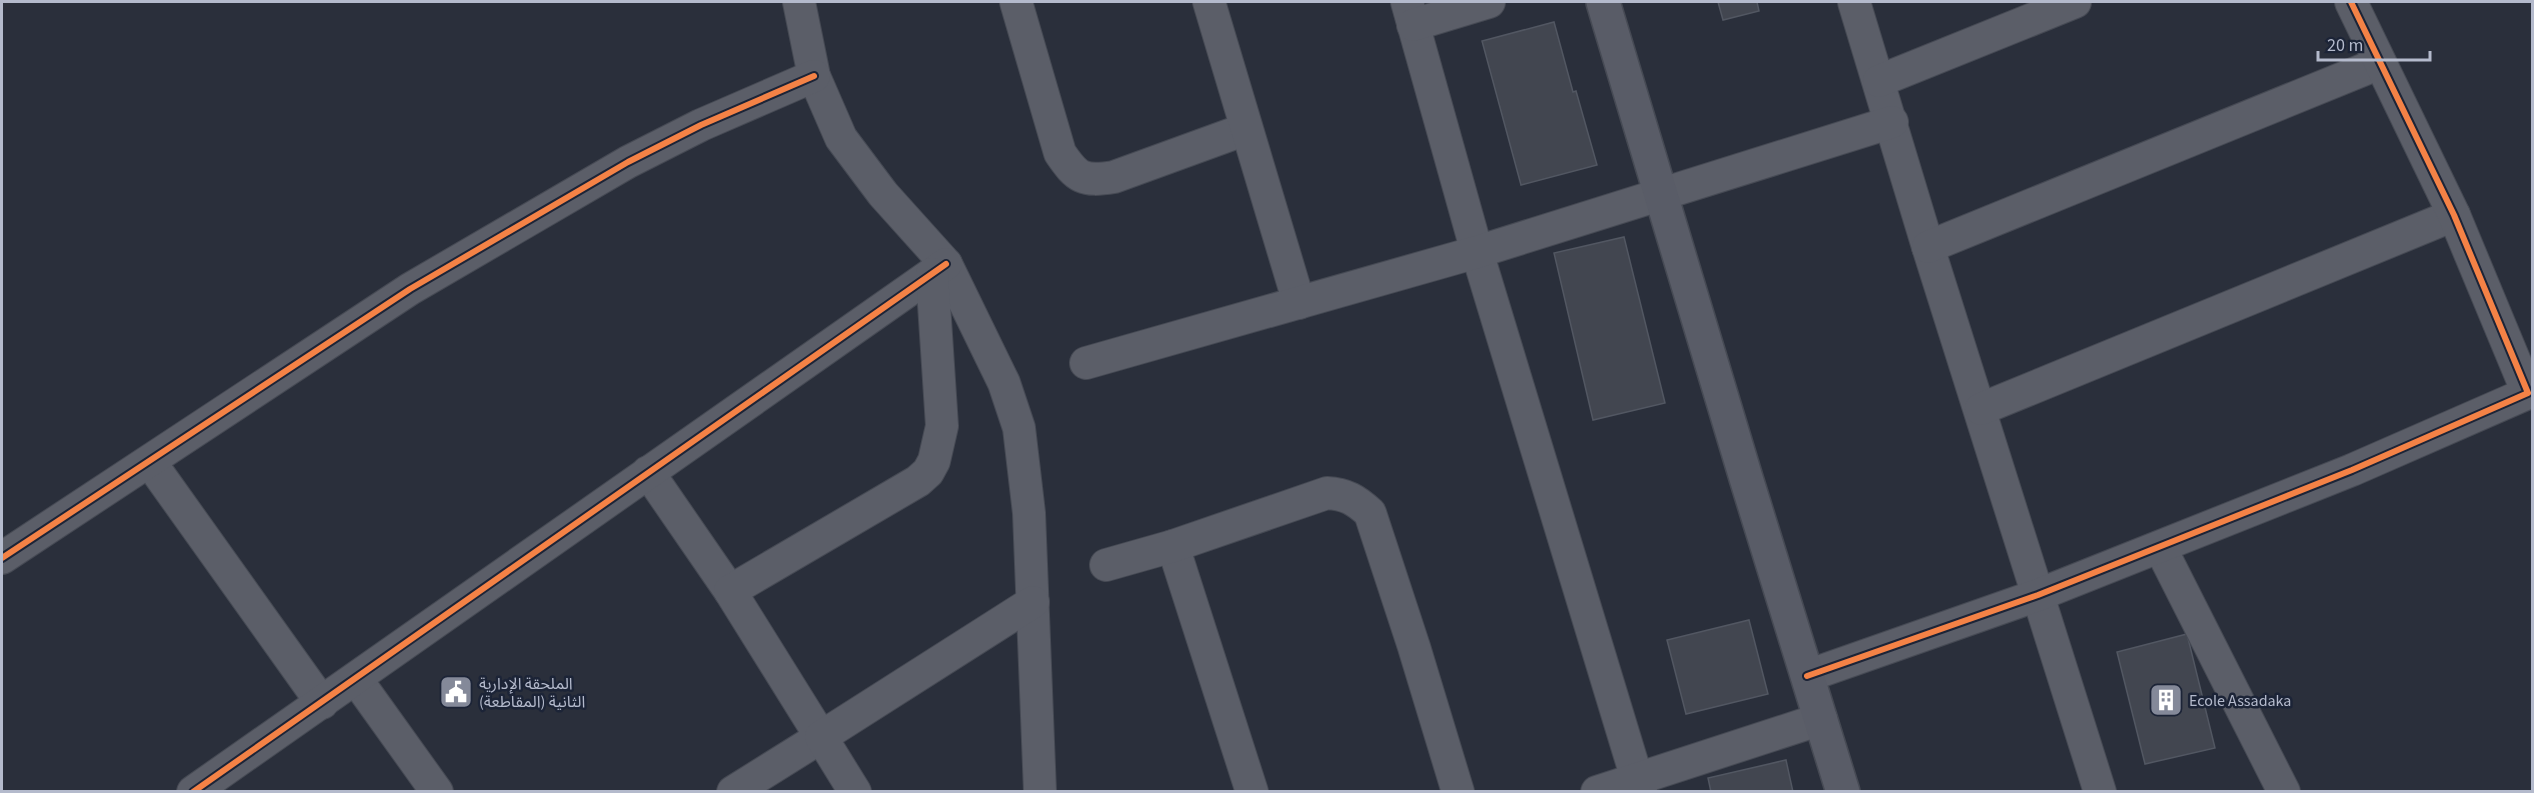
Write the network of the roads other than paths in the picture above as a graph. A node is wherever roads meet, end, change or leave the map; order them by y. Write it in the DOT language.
graph roads {
  1 [pos="799,2"];
  2 [pos="1016,2"];
  3 [pos="1209,2"];
  4 [pos="1489,2"];
  5 [pos="1603,2"];
  6 [pos="1854,2"];
  7 [pos="2075,2"];
  8 [pos="2351,2"];
  9 [pos="1410,13"];
  10 [pos="2380,63"];
  11 [pos="814,76"];
  12 [pos="1879,81"];
  13 [pos="1892,122"];
  14 [pos="1246,129"];
  15 [pos="1660,195"];
  16 [pos="2454,215"];
  17 [pos="1928,247"];
  18 [pos="1477,252"];
  19 [pos="939,269"];
  20 [pos="1299,303"];
  21 [pos="1086,363"];
  22 [pos="2530,392"];
  23 [pos="1981,410"];
  24 [pos="150,462"];
  25 [pos="648,472"];
  26 [pos="1173,546"];
  27 [pos="2160,547"];
  28 [pos="2,558"];
  29 [pos="1106,565"];
  30 [pos="730,591"];
  31 [pos="2038,595"];
  32 [pos="1033,602"];
  33 [pos="1807,676"];
  34 [pos="356,679"];
  35 [pos="322,703"];
  36 [pos="1821,719"];
  37 [pos="821,738"];
  38 [pos="1639,785"];
  39 [pos="193,792"];
  40 [pos="437,792"];
  41 [pos="734,792"];
  42 [pos="855,792"];
  43 [pos="1040,792"];
  44 [pos="1252,792"];
  45 [pos="1458,792"];
  46 [pos="1597,792"];
  47 [pos="1843,792"];
  48 [pos="2100,792"];
  49 [pos="2284,792"];
  1 -- 11 [label="street"];
  2 -- 14 [label="street"];
  3 -- 14 [label="street"];
  4 -- 9 [label="street"];
  5 -- 15 [label="street"];
  6 -- 12 [label="street"];
  7 -- 12 [label="street"];
  8 -- 10 [label="street"];
  9 -- 18 [label="street"];
  10 -- 16 [label="street"];
  10 -- 17 [label="street"];
  11 -- 19 [label="street"];
  11 -- 24 [label="street"];
  12 -- 13 [label="street"];
  13 -- 15 [label="street"];
  13 -- 17 [label="street"];
  14 -- 20 [label="street"];
  15 -- 18 [label="street"];
  15 -- 33 [label="street"];
  16 -- 22 [label="street"];
  16 -- 23 [label="street"];
  17 -- 23 [label="street"];
  18 -- 20 [label="street"];
  18 -- 38 [label="street"];
  19 -- 25 [label="street"];
  19 -- 30 [label="street"];
  19 -- 32 [label="street"];
  20 -- 21 [label="street"];
  22 -- 27 [label="street"];
  23 -- 31 [label="street"];
  24 -- 28 [label="street"];
  24 -- 35 [label="street"];
  25 -- 30 [label="street"];
  25 -- 34 [label="street"];
  26 -- 29 [label="street"];
  26 -- 44 [label="street"];
  26 -- 45 [label="street"];
  27 -- 31 [label="street"];
  27 -- 49 [label="street"];
  30 -- 37 [label="street"];
  31 -- 33 [label="street"];
  31 -- 48 [label="street"];
  32 -- 37 [label="street"];
  32 -- 43 [label="street"];
  33 -- 36 [label="street"];
  34 -- 35 [label="street"];
  34 -- 40 [label="street"];
  35 -- 39 [label="street"];
  36 -- 38 [label="street"];
  36 -- 47 [label="street"];
  37 -- 41 [label="street"];
  37 -- 42 [label="street"];
  38 -- 46 [label="street"];
}
